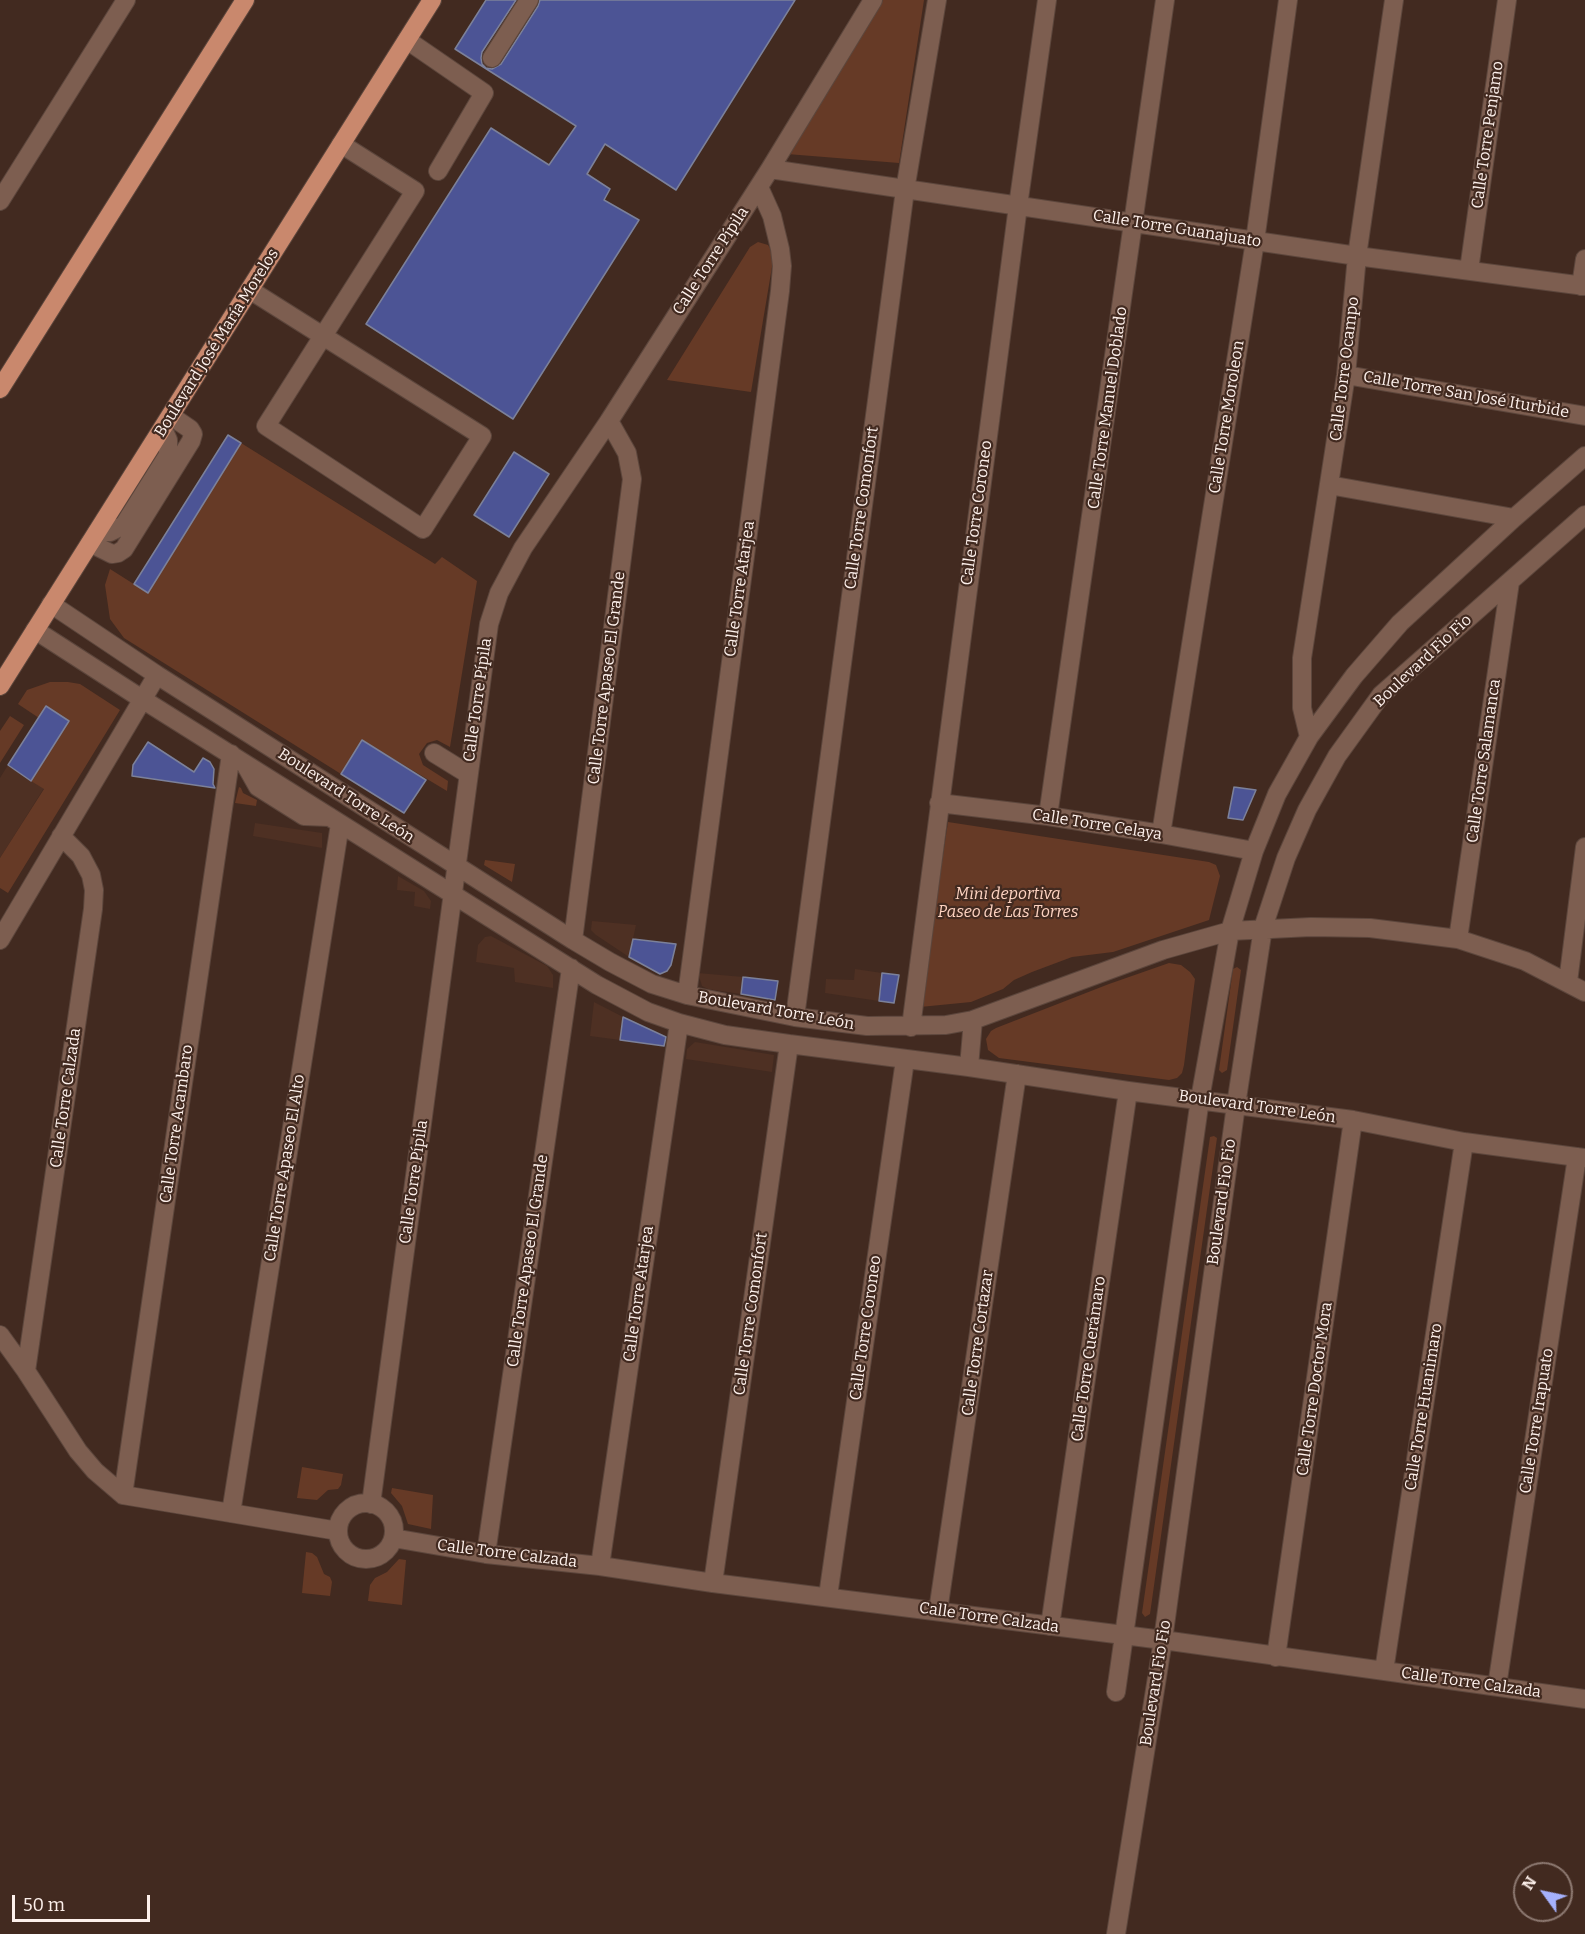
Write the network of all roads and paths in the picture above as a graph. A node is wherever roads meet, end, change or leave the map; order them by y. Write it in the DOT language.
graph roads {
  1 [pos="126,0"];
  2 [pos="245,0"];
  3 [pos="432,0"];
  4 [pos="529,0"];
  5 [pos="873,0"];
  6 [pos="937,0"];
  7 [pos="1047,0"];
  8 [pos="1166,0"];
  9 [pos="1288,0"];
  10 [pos="1394,0"];
  11 [pos="1507,0"];
  12 [pos="406,40"];
  13 [pos="492,58"];
  14 [pos="341,144"];
  15 [pos="770,169"];
  16 [pos="438,171"];
  17 [pos="759,187"];
  18 [pos="905,190"];
  19 [pos="0,201"];
  20 [pos="1018,206"];
  21 [pos="1135,222"];
  22 [pos="1255,241"];
  23 [pos="1357,256"];
  24 [pos="1585,259"];
  25 [pos="1469,270"];
  26 [pos="1583,286"];
  27 [pos="250,290"];
  28 [pos="323,336"];
  29 [pos="1346,375"];
  30 [pos="0,389"];
  31 [pos="1585,416"];
  32 [pos="609,421"];
  33 [pos="167,422"];
  34 [pos="1585,456"];
  35 [pos="1329,485"];
  36 [pos="1585,515"];
  37 [pos="1514,518"];
  38 [pos="94,538"];
  39 [pos="1510,582"];
  40 [pos="51,604"];
  41 [pos="35,630"];
  42 [pos="157,675"];
  43 [pos="0,686"];
  44 [pos="142,699"];
  45 [pos="1309,736"];
  46 [pos="434,753"];
  47 [pos="238,758"];
  48 [pos="468,774"];
  49 [pos="939,803"];
  50 [pos="1048,816"];
  51 [pos="335,820"];
  52 [pos="1161,834"];
  53 [pos="61,836"];
  54 [pos="1585,847"];
  55 [pos="1254,851"];
  56 [pos="457,867"];
  57 [pos="452,893"];
  58 [pos="1263,928"];
  59 [pos="1230,931"];
  60 [pos="1458,939"];
  61 [pos="0,940"];
  62 [pos="573,940"];
  63 [pos="571,968"];
  64 [pos="1568,982"];
  65 [pos="1585,992"];
  66 [pos="687,995"];
  67 [pos="795,1017"];
  68 [pos="974,1020"];
  69 [pos="679,1023"];
  70 [pos="910,1027"];
  71 [pos="789,1044"];
  72 [pos="905,1060"];
  73 [pos="969,1067"];
  74 [pos="1017,1074"];
  75 [pos="1128,1091"];
  76 [pos="1200,1099"];
  77 [pos="1236,1105"];
  78 [pos="1353,1120"];
  79 [pos="1464,1142"];
  80 [pos="1581,1157"];
  81 [pos="0,1335"];
  82 [pos="26,1371"];
  83 [pos="123,1495"];
  84 [pos="371,1504"];
  85 [pos="231,1513"];
  86 [pos="338,1531"];
  87 [pos="393,1538"];
  88 [pos="486,1554"];
  89 [pos="600,1566"];
  90 [pos="712,1583"];
  91 [pos="828,1596"];
  92 [pos="938,1611"];
  93 [pos="1050,1626"];
  94 [pos="1124,1635"];
  95 [pos="1163,1640"];
  96 [pos="1276,1657"];
  97 [pos="1383,1671"];
  98 [pos="1497,1686"];
  99 [pos="1116,1692"];
  100 [pos="1585,1699"];
  101 [pos="1116,1934"];
  1 -- 19 [label="street"];
  2 -- 30 [label="main road"];
  3 -- 12 [label="main road, Boulevard José María Morelos"];
  4 -- 13 [label="street"];
  5 -- 15 [label="street, Calle Torre Pípila"];
  6 -- 18 [label="street, Calle Torre Comonfort"];
  7 -- 20 [label="street, Calle Torre Coroneo"];
  8 -- 21 [label="street, Calle Torre Manuel Doblado"];
  9 -- 22 [label="street, Calle Torre Moroleon"];
  10 -- 23 [label="street, Calle Torre Ocampo"];
  11 -- 25 [label="street, Calle Torre Penjamo"];
  12 -- 14 [label="main road, Boulevard José María Morelos"];
  12 -- 16 [label="street"];
  14 -- 27 [label="main road, Boulevard José María Morelos"];
  14 -- 28 [label="street"];
  15 -- 17 [label="street, Calle Torre Pípila"];
  15 -- 18 [label="street, Calle Torre Guanajuato"];
  17 -- 32 [label="street, Calle Torre Pípila"];
  17 -- 66 [label="street, Calle Torre Atarjea"];
  18 -- 20 [label="street, Calle Torre Guanajuato"];
  18 -- 67 [label="street, Calle Torre Comonfort"];
  20 -- 21 [label="street, Calle Torre Guanajuato"];
  20 -- 49 [label="street, Calle Torre Coroneo"];
  21 -- 22 [label="street, Calle Torre Guanajuato"];
  21 -- 50 [label="street, Calle Torre Manuel Doblado"];
  22 -- 23 [label="street, Calle Torre Guanajuato"];
  22 -- 52 [label="street, Calle Torre Moroleon"];
  23 -- 25 [label="street, Calle Torre Guanajuato"];
  23 -- 29 [label="street, Calle Torre Ocampo"];
  24 -- 26 [label="street"];
  25 -- 26 [label="street, Calle Torre Guanajuato"];
  27 -- 28 [label="street"];
  27 -- 33 [label="main road, Boulevard José María Morelos"];
  28 -- 28 [label="street"];
  29 -- 31 [label="street, Calle Torre San José Iturbide"];
  29 -- 35 [label="street, Calle Torre Ocampo"];
  32 -- 48 [label="street, Calle Torre Pípila"];
  32 -- 62 [label="street, Calle Torre Apaseo El Grande"];
  33 -- 38 [label="main road, Boulevard José María Morelos"];
  33 -- 38 [label="street"];
  34 -- 37 [label="street"];
  35 -- 37 [label="street"];
  35 -- 45 [label="street, Calle Torre Ocampo"];
  36 -- 39 [label="street, Boulevard Fio Fio"];
  37 -- 45 [label="street"];
  38 -- 40 [label="main road, Boulevard José María Morelos"];
  39 -- 58 [label="street, Boulevard Fio Fio"];
  39 -- 60 [label="street, Calle Torre Salamanca"];
  40 -- 41 [label="main road, Boulevard José María Morelos"];
  40 -- 42 [label="street, Boulevard Torre León"];
  41 -- 43 [label="main road, Boulevard José María Morelos"];
  41 -- 44 [label="street, Boulevard Torre León"];
  42 -- 44 [label="street"];
  42 -- 56 [label="street, Boulevard Torre León"];
  44 -- 47 [label="street, Boulevard Torre León"];
  44 -- 53 [label="street"];
  45 -- 55 [label="street"];
  46 -- 48 [label="street"];
  47 -- 51 [label="street, Boulevard Torre León"];
  47 -- 83 [label="street, Calle Torre Acambaro"];
  48 -- 56 [label="street, Calle Torre Pípila"];
  49 -- 50 [label="street, Calle Torre Celaya"];
  49 -- 70 [label="street, Calle Torre Coroneo"];
  50 -- 52 [label="street, Calle Torre Celaya"];
  51 -- 57 [label="street, Boulevard Torre León"];
  51 -- 85 [label="street, Calle Torre Apaseo El Alto"];
  52 -- 55 [label="street, Calle Torre Celaya"];
  53 -- 61 [label="street"];
  53 -- 82 [label="street, Calle Torre Calzada"];
  54 -- 64 [label="street"];
  55 -- 59 [label="street"];
  56 -- 57 [label="street, Calle Torre Pípila"];
  56 -- 62 [label="street, Boulevard Torre León"];
  57 -- 63 [label="street, Boulevard Torre León"];
  57 -- 84 [label="street, Calle Torre Pípila"];
  58 -- 59 [label="street, Boulevard Torre León"];
  58 -- 60 [label="street, Boulevard Torre León"];
  58 -- 77 [label="street, Boulevard Fio Fio"];
  59 -- 68 [label="street, Boulevard Torre León"];
  59 -- 76 [label="street"];
  60 -- 64 [label="street, Boulevard Torre León"];
  62 -- 66 [label="street, Boulevard Torre León"];
  63 -- 69 [label="street, Boulevard Torre León"];
  63 -- 88 [label="street, Calle Torre Apaseo El Grande"];
  64 -- 65 [label="street, Boulevard Torre León"];
  66 -- 67 [label="street, Boulevard Torre León"];
  67 -- 70 [label="street, Boulevard Torre León"];
  68 -- 70 [label="street, Boulevard Torre León"];
  68 -- 73 [label="street"];
  69 -- 71 [label="street, Boulevard Torre León"];
  69 -- 89 [label="street, Calle Torre Atarjea"];
  71 -- 72 [label="street, Boulevard Torre León"];
  71 -- 90 [label="street, Calle Torre Comonfort"];
  72 -- 73 [label="street, Boulevard Torre León"];
  72 -- 91 [label="street, Calle Torre Coroneo"];
  73 -- 74 [label="street, Boulevard Torre León"];
  74 -- 75 [label="street, Boulevard Torre León"];
  74 -- 92 [label="street, Calle Torre Cortazar"];
  75 -- 76 [label="street, Boulevard Torre León"];
  75 -- 93 [label="street, Calle Torre Cuerámaro"];
  76 -- 77 [label="street, Boulevard Torre León"];
  76 -- 94 [label="street"];
  77 -- 78 [label="street, Boulevard Torre León"];
  77 -- 95 [label="street, Boulevard Fio Fio"];
  78 -- 79 [label="street, Boulevard Torre León"];
  78 -- 96 [label="street, Calle Torre Doctor Mora"];
  79 -- 80 [label="street, Boulevard Torre León"];
  79 -- 97 [label="street, Calle Torre Huanimaro"];
  80 -- 98 [label="street, Calle Torre Irapuato"];
  81 -- 82 [label="street"];
  82 -- 83 [label="street"];
  83 -- 85 [label="street"];
  84 -- 86 [label="street"];
  84 -- 87 [label="street"];
  85 -- 86 [label="street"];
  86 -- 87 [label="street"];
  87 -- 88 [label="street, Calle Torre Calzada"];
  88 -- 89 [label="street, Calle Torre Calzada"];
  89 -- 90 [label="street, Calle Torre Calzada"];
  90 -- 91 [label="street, Calle Torre Calzada"];
  91 -- 92 [label="street, Calle Torre Calzada"];
  92 -- 93 [label="street, Calle Torre Calzada"];
  93 -- 94 [label="street, Calle Torre Calzada"];
  94 -- 95 [label="street, Calle Torre Calzada"];
  94 -- 99 [label="street"];
  95 -- 96 [label="street, Calle Torre Calzada"];
  95 -- 101 [label="street, Boulevard Fio Fio"];
  96 -- 97 [label="street, Calle Torre Calzada"];
  97 -- 98 [label="street, Calle Torre Calzada"];
  98 -- 100 [label="street, Calle Torre Calzada"];
}
